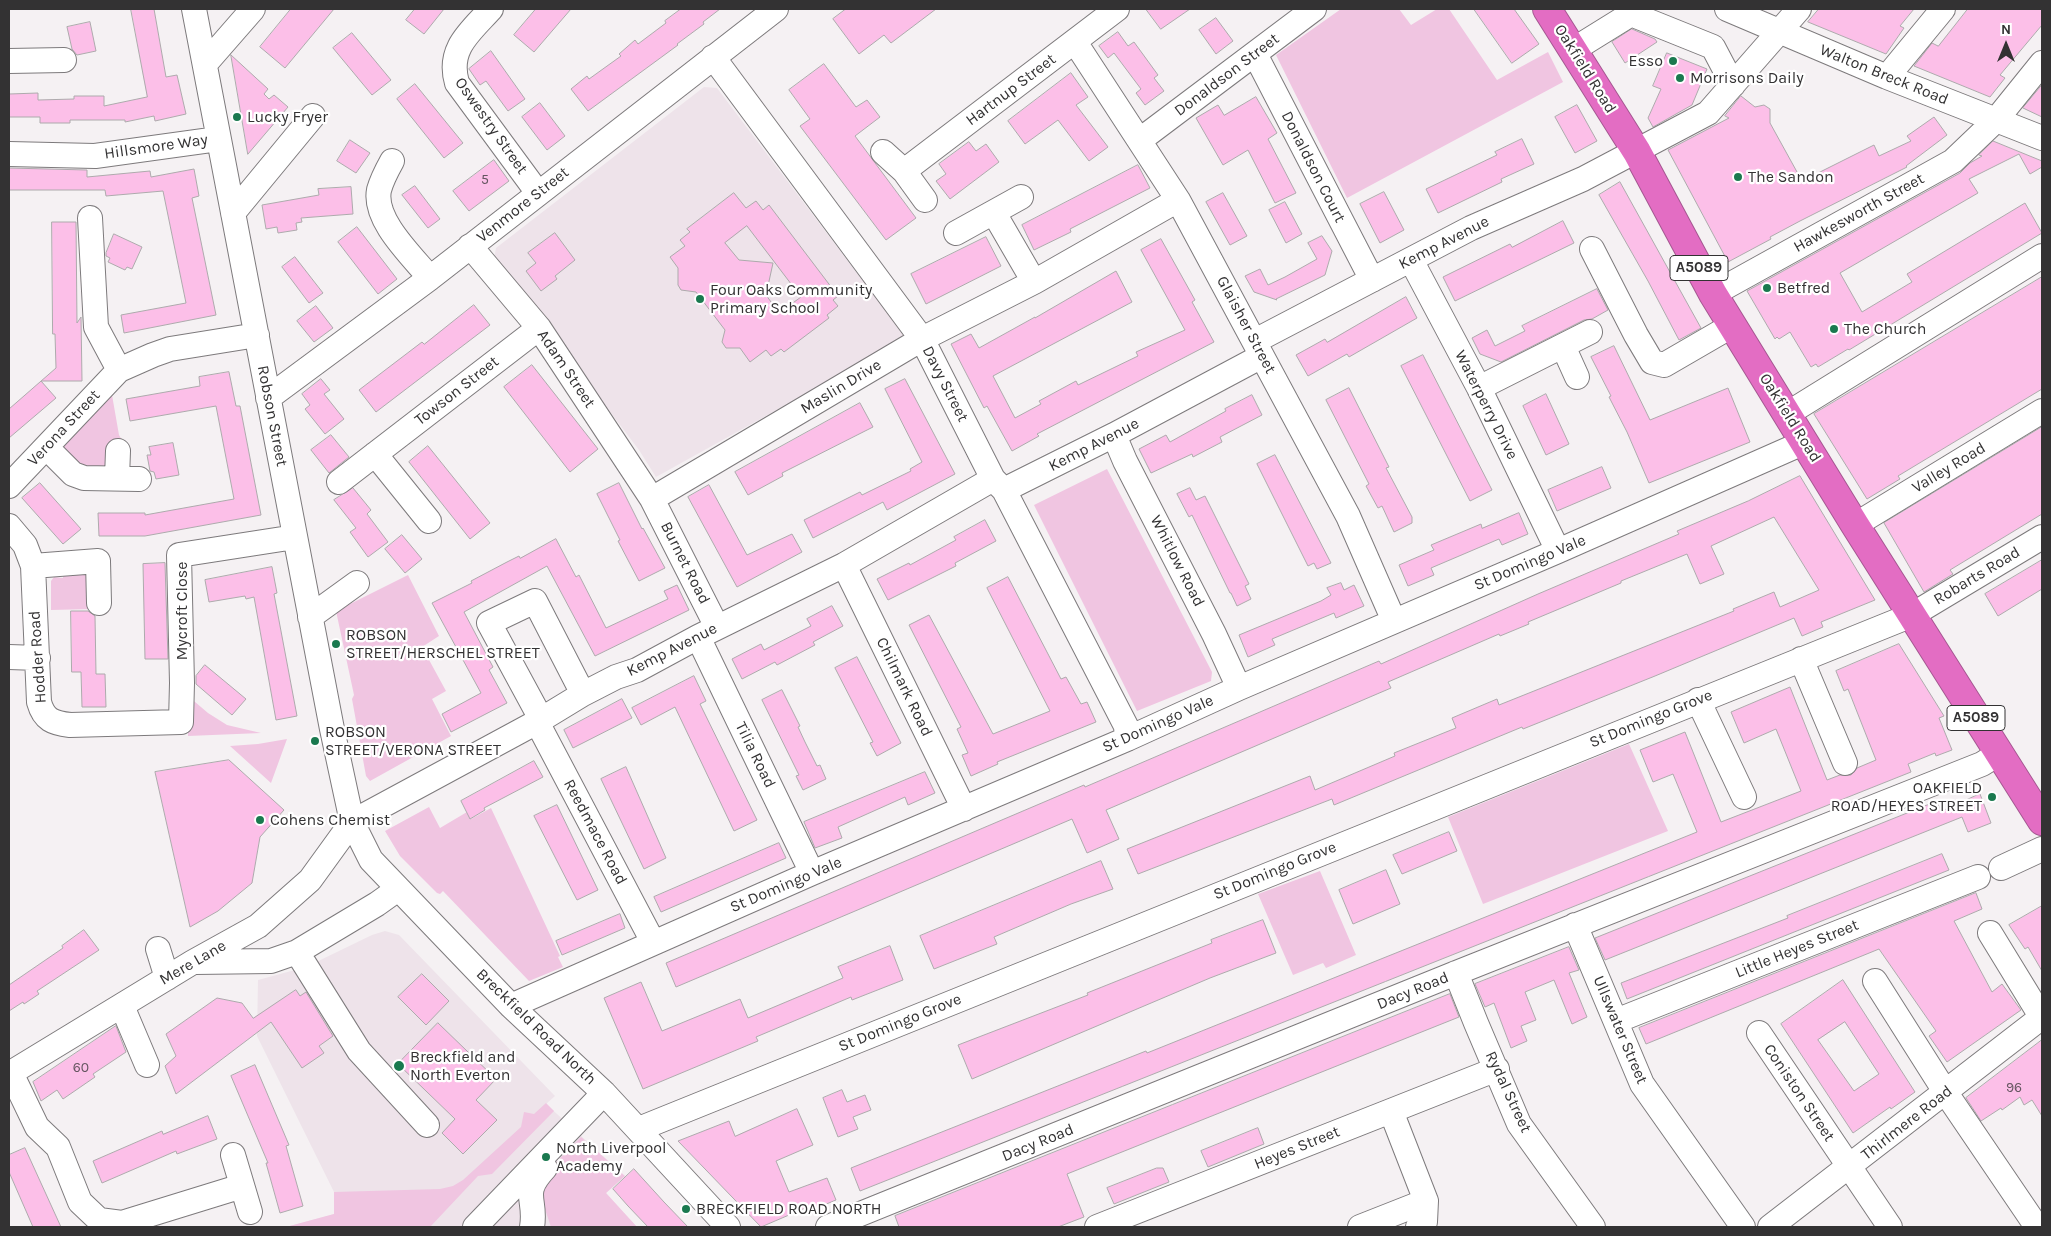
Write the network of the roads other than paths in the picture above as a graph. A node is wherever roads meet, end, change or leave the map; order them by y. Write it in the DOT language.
graph roads {
  1 [pos="194,9"];
  2 [pos="253,9"];
  3 [pos="491,9"];
  4 [pos="776,9"];
  5 [pos="1117,9"];
  6 [pos="1314,9"];
  7 [pos="1547,9"];
  8 [pos="1728,9"];
  9 [pos="1799,9"];
  10 [pos="1943,9"];
  11 [pos="1781,31"];
  12 [pos="1075,42"];
  13 [pos="1573,50"];
  14 [pos="1255,54"];
  15 [pos="714,57"];
  16 [pos="64,60"];
  17 [pos="9,61"];
  18 [pos="2042,63"];
  19 [pos="205,64"];
  20 [pos="1887,77"];
  21 [pos="1733,85"];
  22 [pos="313,116"];
  23 [pos="1996,120"];
  24 [pos="2042,138"];
  25 [pos="218,139"];
  26 [pos="1140,140"];
  27 [pos="883,152"];
  28 [pos="1637,152"];
  29 [pos="9,154"];
  30 [pos="392,161"];
  31 [pos="904,171"];
  32 [pos="538,193"];
  33 [pos="1021,197"];
  34 [pos="925,200"];
  35 [pos="1178,200"];
  36 [pos="233,213"];
  37 [pos="994,213"];
  38 [pos="90,218"];
  39 [pos="956,233"];
  40 [pos="470,246"];
  41 [pos="1592,249"];
  42 [pos="2042,256"];
  43 [pos="1411,260"];
  44 [pos="430,278"];
  45 [pos="1372,280"];
  46 [pos="1034,282"];
  47 [pos="1713,294"];
  48 [pos="1733,326"];
  49 [pos="539,328"];
  50 [pos="1590,332"];
  51 [pos="257,336"];
  52 [pos="922,339"];
  53 [pos="1563,346"];
  54 [pos="1258,349"];
  55 [pos="119,370"];
  56 [pos="1577,377"];
  57 [pos="1479,388"];
  58 [pos="268,398"];
  59 [pos="2042,410"];
  60 [pos="1787,414"];
  61 [pos="1114,435"];
  62 [pos="1805,442"];
  63 [pos="46,447"];
  64 [pos="118,451"];
  65 [pos="375,454"];
  66 [pos="339,482"];
  67 [pos="999,484"];
  68 [pos="9,486"];
  69 [pos="652,499"];
  70 [pos="429,521"];
  71 [pos="1855,525"];
  72 [pos="9,526"];
  73 [pos="295,537"];
  74 [pos="2042,537"];
  75 [pos="1558,551"];
  76 [pos="844,565"];
  77 [pos="33,566"];
  78 [pos="357,583"];
  79 [pos="100,603"];
  80 [pos="1912,615"];
  81 [pos="310,617"];
  82 [pos="1394,621"];
  83 [pos="707,632"];
  84 [pos="9,657"];
  85 [pos="38,658"];
  86 [pos="1801,659"];
  87 [pos="1239,688"];
  88 [pos="583,694"];
  89 [pos="1698,700"];
  90 [pos="539,720"];
  91 [pos="181,722"];
  92 [pos="1127,739"];
  93 [pos="1998,754"];
  94 [pos="1845,763"];
  95 [pos="1744,797"];
  96 [pos="964,809"];
  97 [pos="2042,821"];
  98 [pos="352,822"];
  99 [pos="2042,849"];
  100 [pos="2001,868"];
  101 [pos="812,873"];
  102 [pos="1978,877"];
  103 [pos="398,889"];
  104 [pos="1575,925"];
  105 [pos="1990,933"];
  106 [pos="653,942"];
  107 [pos="158,949"];
  108 [pos="297,952"];
  109 [pos="193,962"];
  110 [pos="1456,973"];
  111 [pos="167,978"];
  112 [pos="1875,981"];
  113 [pos="122,1006"];
  114 [pos="511,1006"];
  115 [pos="2042,1017"];
  116 [pos="1616,1021"];
  117 [pos="1759,1033"];
  118 [pos="147,1066"];
  119 [pos="1497,1069"];
  120 [pos="10,1074"];
  121 [pos="1946,1092"];
  122 [pos="608,1097"];
  123 [pos="1391,1111"];
  124 [pos="427,1125"];
  125 [pos="639,1129"];
  126 [pos="233,1155"];
  127 [pos="1849,1167"];
  128 [pos="242,1186"];
  129 [pos="1426,1201"];
  130 [pos="250,1212"];
  131 [pos="475,1227"];
  132 [pos="532,1227"];
  133 [pos="728,1227"];
  134 [pos="828,1227"];
  135 [pos="1097,1227"];
  136 [pos="1360,1227"];
  137 [pos="1418,1227"];
  138 [pos="1593,1227"];
  139 [pos="1743,1227"];
  140 [pos="1770,1227"];
  141 [pos="1890,1227"];
  142 [pos="2037,1227"];
  1 -- 19 [label="street, Robson Street"];
  2 -- 19 [label="street"];
  3 -- 32 [label="street, Oswestry Street"];
  4 -- 15 [label="street, Venmore Street"];
  5 -- 12 [label="street, Hartnup Street"];
  6 -- 14 [label="street, Donaldson Street"];
  7 -- 13 [label="highway, Oakfield Road / A5089"];
  8 -- 11 [label="street, Walton Breck Road"];
  9 -- 11 [label="street, Kemp Avenue"];
  10 -- 20 [label="street"];
  11 -- 20 [label="street, Walton Breck Road"];
  11 -- 21 [label="street, Kemp Avenue"];
  12 -- 26 [label="street, Glaisher Street"];
  12 -- 31 [label="street, Hartnup Street"];
  13 -- 21 [label="street"];
  13 -- 28 [label="highway, Oakfield Road / A5089"];
  14 -- 26 [label="street, Donaldson Street"];
  14 -- 45 [label="street, Donaldson Court"];
  15 -- 32 [label="street, Venmore Street"];
  15 -- 52 [label="street, Davy Street"];
  16 -- 17 [label="street"];
  18 -- 23 [label="street, Hawkesworth Street"];
  19 -- 25 [label="street, Robson Street"];
  20 -- 23 [label="street, Walton Breck Road"];
  21 -- 28 [label="street, Kemp Avenue"];
  22 -- 36 [label="street"];
  23 -- 24 [label="street, Walton Breck Road"];
  23 -- 47 [label="street, Hawkesworth Street"];
  25 -- 29 [label="street, Hillsmore Way"];
  25 -- 36 [label="street, Robson Street"];
  26 -- 35 [label="street, Glaisher Street"];
  27 -- 31 [label="street"];
  28 -- 43 [label="street, Kemp Avenue"];
  28 -- 47 [label="highway, Oakfield Road / A5089"];
  30 -- 44 [label="street"];
  31 -- 34 [label="street"];
  32 -- 40 [label="street, Venmore Street"];
  33 -- 37 [label="street"];
  35 -- 46 [label="street, Maslin Drive"];
  35 -- 54 [label="street, Glaisher Street"];
  36 -- 51 [label="street, Robson Street"];
  37 -- 39 [label="street"];
  37 -- 46 [label="street"];
  38 -- 55 [label="street"];
  40 -- 44 [label="street, Venmore Street"];
  40 -- 49 [label="street, Adam Street"];
  41 -- 48 [label="street"];
  42 -- 60 [label="street"];
  43 -- 45 [label="street, Kemp Avenue"];
  43 -- 57 [label="street, Waterperry Drive"];
  44 -- 58 [label="street, Venmore Street"];
  45 -- 54 [label="street, Kemp Avenue"];
  46 -- 52 [label="street, Maslin Drive"];
  47 -- 48 [label="highway, Oakfield Road / A5089"];
  48 -- 60 [label="highway, Oakfield Road / A5089"];
  49 -- 65 [label="street, Towson Street"];
  49 -- 69 [label="street, Adam Street"];
  50 -- 53 [label="street"];
  51 -- 55 [label="street, Verona Street"];
  51 -- 58 [label="street, Robson Street"];
  52 -- 67 [label="street, Davy Street"];
  52 -- 69 [label="street, Maslin Drive"];
  53 -- 56 [label="street"];
  53 -- 57 [label="street"];
  54 -- 61 [label="street, Kemp Avenue"];
  54 -- 82 [label="street, Glaisher Street"];
  55 -- 63 [label="street, Verona Street"];
  57 -- 75 [label="street, Waterperry Drive"];
  58 -- 73 [label="street, Robson Street"];
  59 -- 71 [label="street, Valley Road"];
  60 -- 62 [label="highway, Oakfield Road / A5089"];
  61 -- 67 [label="street, Kemp Avenue"];
  61 -- 87 [label="street, Whitlow Road"];
  62 -- 71 [label="highway, Oakfield Road / A5089"];
  62 -- 75 [label="street, St Domingo Vale"];
  63 -- 64 [label="street"];
  63 -- 68 [label="street, Verona Street"];
  65 -- 66 [label="street, Towson Street"];
  65 -- 70 [label="street"];
  67 -- 76 [label="street, Kemp Avenue"];
  67 -- 92 [label="street, Davy Street"];
  69 -- 83 [label="street, Burnet Road"];
  71 -- 80 [label="highway, Oakfield Road / A5089"];
  72 -- 77 [label="street, Hodder Road"];
  73 -- 81 [label="street, Robson Street"];
  73 -- 91 [label="street, Mycroft Close"];
  74 -- 80 [label="street, Robarts Road"];
  75 -- 82 [label="street, St Domingo Vale"];
  76 -- 83 [label="street, Kemp Avenue"];
  76 -- 96 [label="street, Chilmark Road"];
  77 -- 79 [label="street"];
  77 -- 85 [label="street, Hodder Road"];
  78 -- 81 [label="street"];
  80 -- 86 [label="street, St Domingo Grove"];
  80 -- 93 [label="highway, Oakfield Road / A5089"];
  81 -- 98 [label="street, Robson Street"];
  82 -- 87 [label="street, St Domingo Vale"];
  83 -- 88 [label="street, Kemp Avenue"];
  83 -- 101 [label="street, Tilia Road"];
  84 -- 85 [label="street"];
  85 -- 91 [label="street, Hodder Road"];
  86 -- 89 [label="street, St Domingo Grove"];
  86 -- 94 [label="street"];
  87 -- 92 [label="street, St Domingo Vale"];
  88 -- 90 [label="street, Kemp Avenue"];
  88 -- 90 [label="street, Reedmace Road"];
  89 -- 95 [label="street"];
  89 -- 125 [label="street, St Domingo Grove"];
  90 -- 98 [label="street, Kemp Avenue"];
  90 -- 106 [label="street, Reedmace Road"];
  92 -- 96 [label="street, St Domingo Vale"];
  93 -- 97 [label="highway, Oakfield Road / A5089"];
  93 -- 104 [label="street, Dacy Road"];
  96 -- 101 [label="street, St Domingo Vale"];
  98 -- 103 [label="street, Breckfield Road North"];
  98 -- 109 [label="street, Mere Lane"];
  99 -- 100 [label="street"];
  101 -- 106 [label="street, St Domingo Vale"];
  102 -- 116 [label="street, Little Heyes Street"];
  103 -- 108 [label="street"];
  103 -- 114 [label="street, Breckfield Road North"];
  104 -- 110 [label="street, Dacy Road"];
  104 -- 116 [label="street, Ullswater Street"];
  105 -- 115 [label="street"];
  106 -- 114 [label="street, St Domingo Vale"];
  107 -- 111 [label="street"];
  108 -- 109 [label="street"];
  108 -- 124 [label="street"];
  109 -- 111 [label="street, Mere Lane"];
  110 -- 119 [label="street, Rydal Street"];
  110 -- 134 [label="street, Dacy Road"];
  111 -- 113 [label="street, Mere Lane"];
  112 -- 121 [label="street"];
  113 -- 118 [label="street"];
  113 -- 120 [label="street, Mere Lane"];
  114 -- 122 [label="street, Breckfield Road North"];
  115 -- 121 [label="street, Thirlmere Road"];
  116 -- 139 [label="street, Ullswater Street"];
  117 -- 127 [label="street, Coniston Street"];
  119 -- 123 [label="street, Heyes Street"];
  119 -- 138 [label="street, Rydal Street"];
  120 -- 128 [label="street"];
  121 -- 127 [label="street, Thirlmere Road"];
  121 -- 142 [label="street"];
  122 -- 125 [label="street, Breckfield Road North"];
  122 -- 131 [label="street"];
  122 -- 132 [label="street"];
  123 -- 129 [label="street"];
  123 -- 135 [label="street, Heyes Street"];
  125 -- 133 [label="street, Breckfield Road North"];
  126 -- 128 [label="street"];
  127 -- 140 [label="street, Thirlmere Road"];
  127 -- 141 [label="street, Coniston Street"];
  128 -- 130 [label="street"];
  129 -- 136 [label="street"];
  129 -- 137 [label="street"];
}
